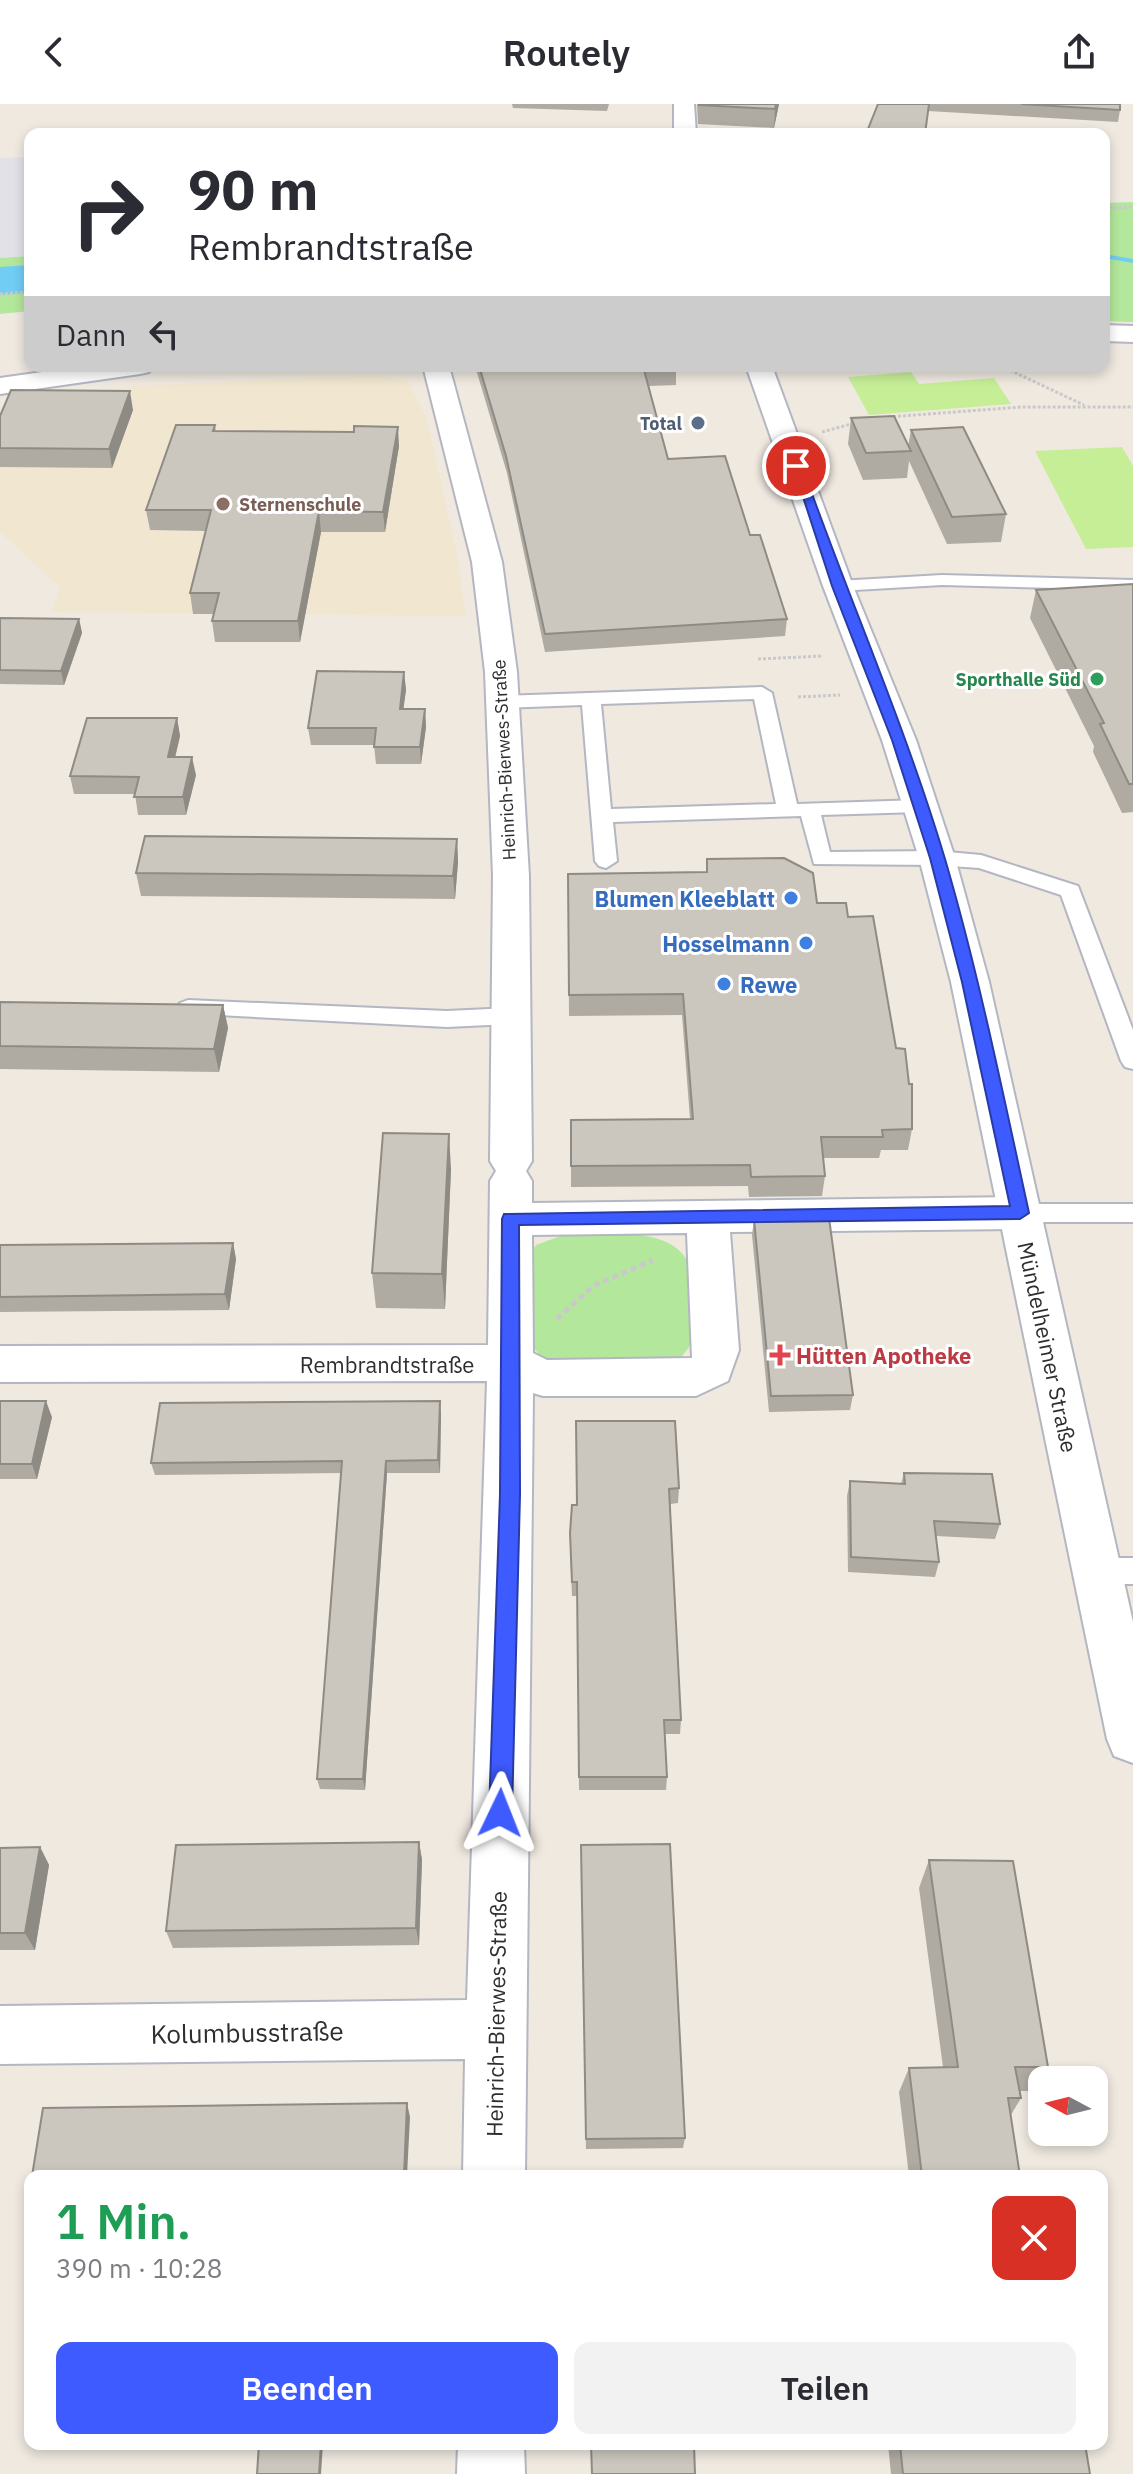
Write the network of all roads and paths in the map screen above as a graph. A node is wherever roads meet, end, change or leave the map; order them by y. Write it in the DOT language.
graph roads {
  1 [pos="684,104"];
  2 [pos="685,128"];
  3 [pos="1133,207"];
  4 [pos="1110,208"];
  5 [pos="24,292"];
  6 [pos="0,294"];
  7 [pos="1110,333"];
  8 [pos="1133,334"];
  9 [pos="98,372"];
  10 [pos="438,372"];
  11 [pos="761,372"];
  12 [pos="1014,372"];
  13 [pos="0,386"];
  14 [pos="1085,405"];
  15 [pos="1133,407"];
  16 [pos="883,418"];
  17 [pos="860,422"];
  18 [pos="785,436"];
  19 [pos="1133,585"];
  20 [pos="838,586"];
  21 [pos="880,694"];
  22 [pos="763,698"];
  23 [pos="591,699"];
  24 [pos="503,702"];
  25 [pos="920,806"];
  26 [pos="810,810"];
  27 [pos="788,811"];
  28 [pos="602,816"];
  29 [pos="937,858"];
  30 [pos="606,861"];
  31 [pos="173,1008"];
  32 [pos="512,1016"];
  33 [pos="1133,1061"];
  34 [pos="511,1187"];
  35 [pos="1020,1213"];
  36 [pos="1133,1213"];
  37 [pos="707,1228"];
  38 [pos="510,1363"];
  39 [pos="0,1364"];
  40 [pos="1114,1571"];
  41 [pos="1133,1739"];
  42 [pos="495,2029"];
  43 [pos="0,2035"];
  44 [pos="494,2170"];
  45 [pos="491,2450"];
  46 [pos="491,2474"];
  1 -- 2 [label="street"];
  3 -- 4 [label="path"];
  5 -- 6 [label="path"];
  7 -- 8 [label="street"];
  9 -- 13 [label="street"];
  10 -- 24 [label="street, Heinrich-Bierwes-Straße"];
  11 -- 18 [label="street, Mündelheimer Straße"];
  12 -- 14 [label="path"];
  14 -- 15 [label="path"];
  14 -- 16 [label="path"];
  17 -- 18 [label="path"];
  18 -- 20 [label="street, Mündelheimer Straße"];
  19 -- 20 [label="lane"];
  20 -- 21 [label="street, Mündelheimer Straße"];
  21 -- 22 [label="path"];
  21 -- 25 [label="street, Mündelheimer Straße"];
  22 -- 23 [label="lane"];
  22 -- 27 [label="lane"];
  23 -- 24 [label="lane"];
  23 -- 28 [label="lane"];
  24 -- 32 [label="street, Heinrich-Bierwes-Straße"];
  25 -- 26 [label="lane"];
  25 -- 29 [label="street, Mündelheimer Straße"];
  26 -- 27 [label="lane"];
  26 -- 29 [label="lane"];
  27 -- 28 [label="lane"];
  28 -- 30 [label="lane"];
  29 -- 33 [label="lane"];
  29 -- 35 [label="street, Mündelheimer Straße"];
  31 -- 32 [label="lane"];
  32 -- 34 [label="street, Heinrich-Bierwes-Straße"];
  34 -- 37 [label="street"];
  34 -- 38 [label="street, Heinrich-Bierwes-Straße"];
  35 -- 36 [label="lane"];
  35 -- 37 [label="street"];
  35 -- 40 [label="street, Mündelheimer Straße"];
  37 -- 38 [label="path"];
  37 -- 38 [label="street, Rembrandtstraße"];
  38 -- 39 [label="street, Rembrandtstraße"];
  38 -- 42 [label="street, Heinrich-Bierwes-Straße"];
  40 -- 41 [label="street, Mündelheimer Straße"];
  42 -- 43 [label="street, Kolumbusstraße"];
  42 -- 44 [label="street, Heinrich-Bierwes-Straße"];
  45 -- 46 [label="street"];
}
